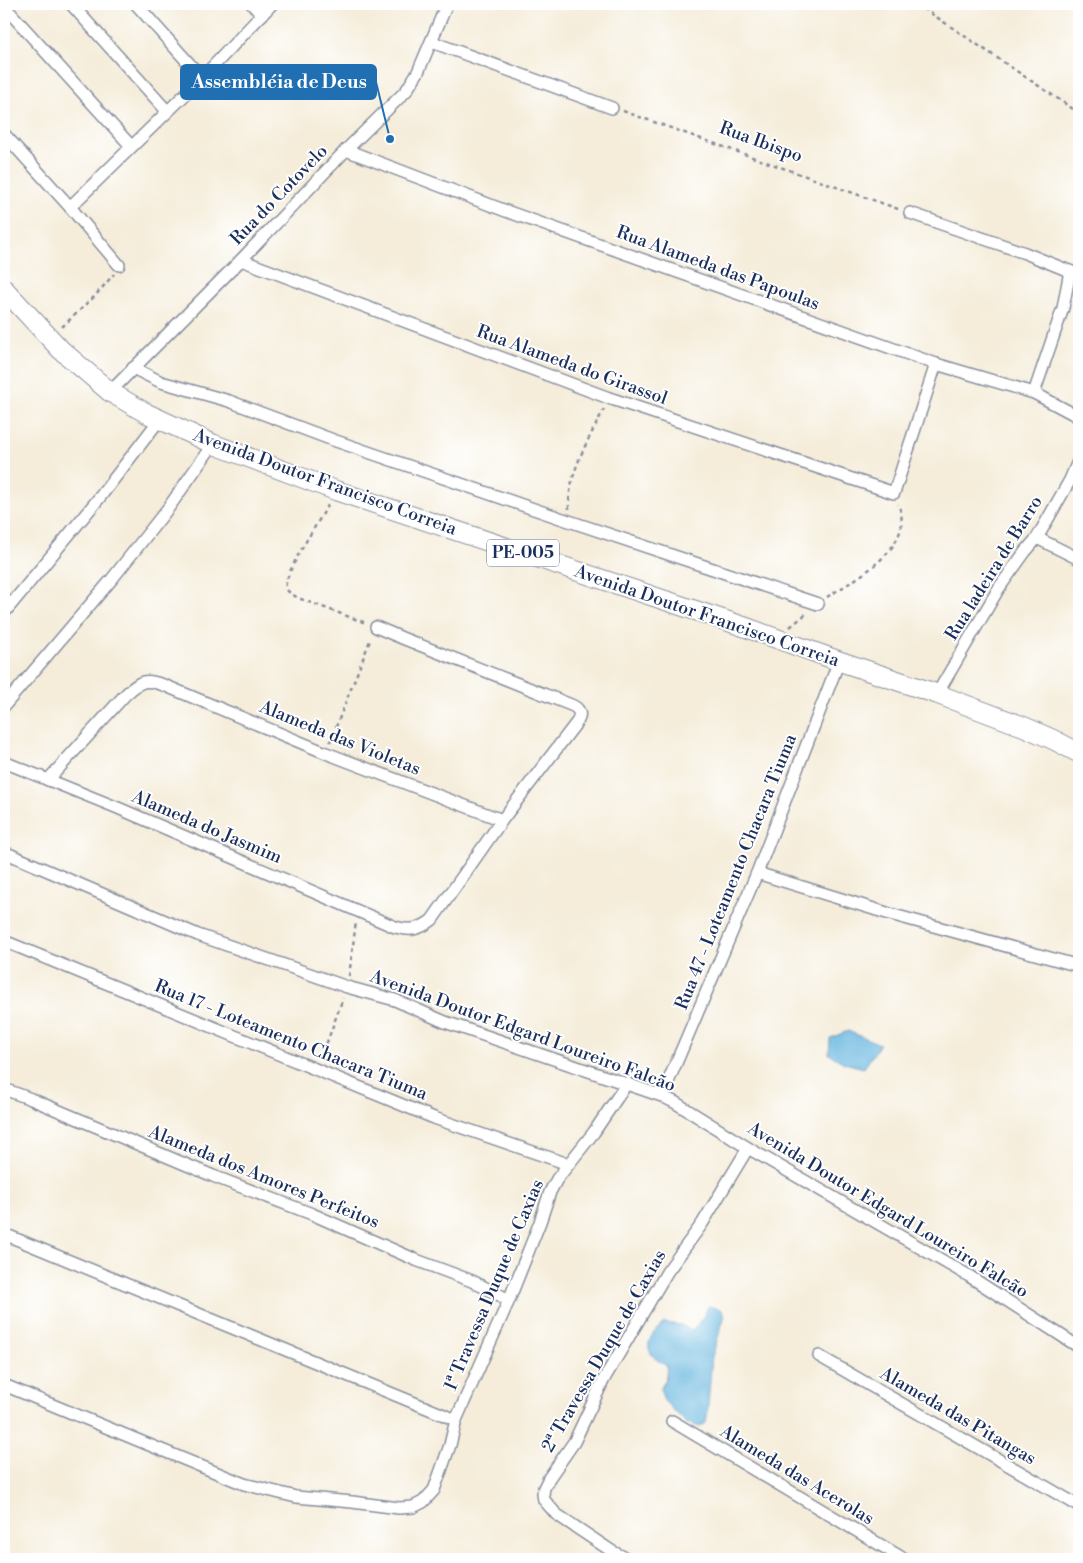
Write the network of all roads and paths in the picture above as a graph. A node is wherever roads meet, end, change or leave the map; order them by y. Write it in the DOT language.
graph roads {
  1 [pos="71,4"];
  2 [pos="136,4"];
  3 [pos="252,4"];
  4 [pos="272,4"];
  5 [pos="447,4"];
  6 [pos="917,4"];
  7 [pos="4,6"];
  8 [pos="262,15"];
  9 [pos="432,42"];
  10 [pos="202,78"];
  11 [pos="612,108"];
  12 [pos="167,111"];
  13 [pos="1079,113"];
  14 [pos="4,134"];
  15 [pos="131,146"];
  16 [pos="346,150"];
  17 [pos="70,207"];
  18 [pos="910,213"];
  19 [pos="242,260"];
  20 [pos="119,265"];
  21 [pos="1075,273"];
  22 [pos="4,289"];
  23 [pos="50,338"];
  24 [pos="936,364"];
  25 [pos="133,368"];
  26 [pos="110,392"];
  27 [pos="1034,393"];
  28 [pos="609,398"];
  29 [pos="1079,417"];
  30 [pos="160,420"];
  31 [pos="213,444"];
  32 [pos="1079,459"];
  33 [pos="337,491"];
  34 [pos="894,493"];
  35 [pos="570,522"];
  36 [pos="1037,538"];
  37 [pos="1079,559"];
  38 [pos="818,604"];
  39 [pos="4,613"];
  40 [pos="376,626"];
  41 [pos="779,639"];
  42 [pos="839,661"];
  43 [pos="937,694"];
  44 [pos="4,706"];
  45 [pos="326,753"];
  46 [pos="1079,754"];
  47 [pos="4,762"];
  48 [pos="48,780"];
  49 [pos="502,820"];
  50 [pos="4,852"];
  51 [pos="757,873"];
  52 [pos="4,941"];
  53 [pos="1079,966"];
  54 [pos="627,1083"];
  55 [pos="4,1089"];
  56 [pos="662,1096"];
  57 [pos="748,1148"];
  58 [pos="568,1164"];
  59 [pos="4,1234"];
  60 [pos="509,1300"];
  61 [pos="1079,1348"];
  62 [pos="819,1356"];
  63 [pos="4,1385"];
  64 [pos="456,1420"];
  65 [pos="672,1421"];
  66 [pos="1079,1506"];
  67 [pos="628,1559"];
  68 [pos="904,1559"];
  1 -- 12 [label="street"];
  2 -- 10 [label="street"];
  3 -- 8 [label="street"];
  4 -- 8 [label="street"];
  5 -- 9 [label="street, Rua do Cotovelo"];
  6 -- 13 [label="path"];
  7 -- 15 [label="street"];
  8 -- 10 [label="street"];
  9 -- 11 [label="street"];
  9 -- 16 [label="street, Rua do Cotovelo"];
  10 -- 12 [label="street"];
  11 -- 18 [label="path, Rua Ibispo"];
  12 -- 15 [label="street"];
  14 -- 17 [label="street"];
  15 -- 17 [label="street"];
  16 -- 19 [label="street, Rua do Cotovelo"];
  16 -- 24 [label="street, Rua Alameda das Papoulas"];
  17 -- 20 [label="street"];
  18 -- 21 [label="street"];
  19 -- 25 [label="street, Rua do Cotovelo"];
  19 -- 28 [label="street, Rua Alameda do Girassol"];
  20 -- 23 [label="path"];
  21 -- 27 [label="street"];
  22 -- 23 [label="main road, Avenida Doutor Francisco Correia / PE-005"];
  23 -- 26 [label="main road, Avenida Doutor Francisco Correia / PE-005"];
  24 -- 27 [label="street, Rua Alameda das Papoulas"];
  24 -- 34 [label="street"];
  25 -- 26 [label="street, Rua do Cotovelo"];
  25 -- 35 [label="street"];
  26 -- 30 [label="main road, Avenida Doutor Francisco Correia / PE-005"];
  27 -- 29 [label="street, Rua Alameda das Papoulas"];
  28 -- 34 [label="street, Rua Alameda do Girassol"];
  28 -- 35 [label="path"];
  30 -- 31 [label="main road, Avenida Doutor Francisco Correia / PE-005"];
  30 -- 39 [label="street"];
  31 -- 33 [label="main road, Avenida Doutor Francisco Correia / PE-005"];
  31 -- 44 [label="street"];
  32 -- 36 [label="street, Rua ladeira de Barro"];
  33 -- 40 [label="path"];
  33 -- 41 [label="main road, Avenida Doutor Francisco Correia / PE-005"];
  34 -- 38 [label="path"];
  35 -- 38 [label="street"];
  36 -- 37 [label="street"];
  36 -- 43 [label="street, Rua ladeira de Barro"];
  38 -- 41 [label="path"];
  40 -- 45 [label="path"];
  40 -- 49 [label="street, Alameda do Jasmim"];
  41 -- 42 [label="main road, Avenida Doutor Francisco Correia / PE-005"];
  42 -- 43 [label="main road, Avenida Doutor Francisco Correia / PE-005"];
  42 -- 51 [label="street, Rua 47 - Loteamento Chacara Tiuma"];
  43 -- 46 [label="main road, Avenida Doutor Francisco Correia / PE-005"];
  45 -- 48 [label="street, Alameda das Violetas"];
  45 -- 49 [label="street, Alameda das Violetas"];
  47 -- 48 [label="street, Alameda do Jasmim"];
  48 -- 49 [label="street, Alameda do Jasmim"];
  50 -- 54 [label="street, Avenida Doutor Edgard Loureiro Falcão"];
  51 -- 53 [label="street"];
  51 -- 56 [label="street, Rua 47 - Loteamento Chacara Tiuma"];
  52 -- 58 [label="street, Rua 17 - Loteamento Chacara Tiuma"];
  54 -- 56 [label="street, Avenida Doutor Edgard Loureiro Falcão"];
  54 -- 58 [label="street, 1ª Travessa Duque de Caxias"];
  55 -- 60 [label="street, Alameda dos Amores Perfeitos"];
  56 -- 57 [label="street, Avenida Doutor Edgard Loureiro Falcão"];
  57 -- 61 [label="street, Avenida Doutor Edgard Loureiro Falcão"];
  57 -- 67 [label="street, 2ª Travessa Duque de Caxias"];
  58 -- 60 [label="street, 1ª Travessa Duque de Caxias"];
  59 -- 64 [label="street"];
  60 -- 64 [label="street, 1ª Travessa Duque de Caxias"];
  62 -- 66 [label="street, Alameda das Pitangas"];
  63 -- 64 [label="street, 1ª Travessa Duque de Caxias"];
  65 -- 68 [label="street, Alameda das Acerolas"];
}
